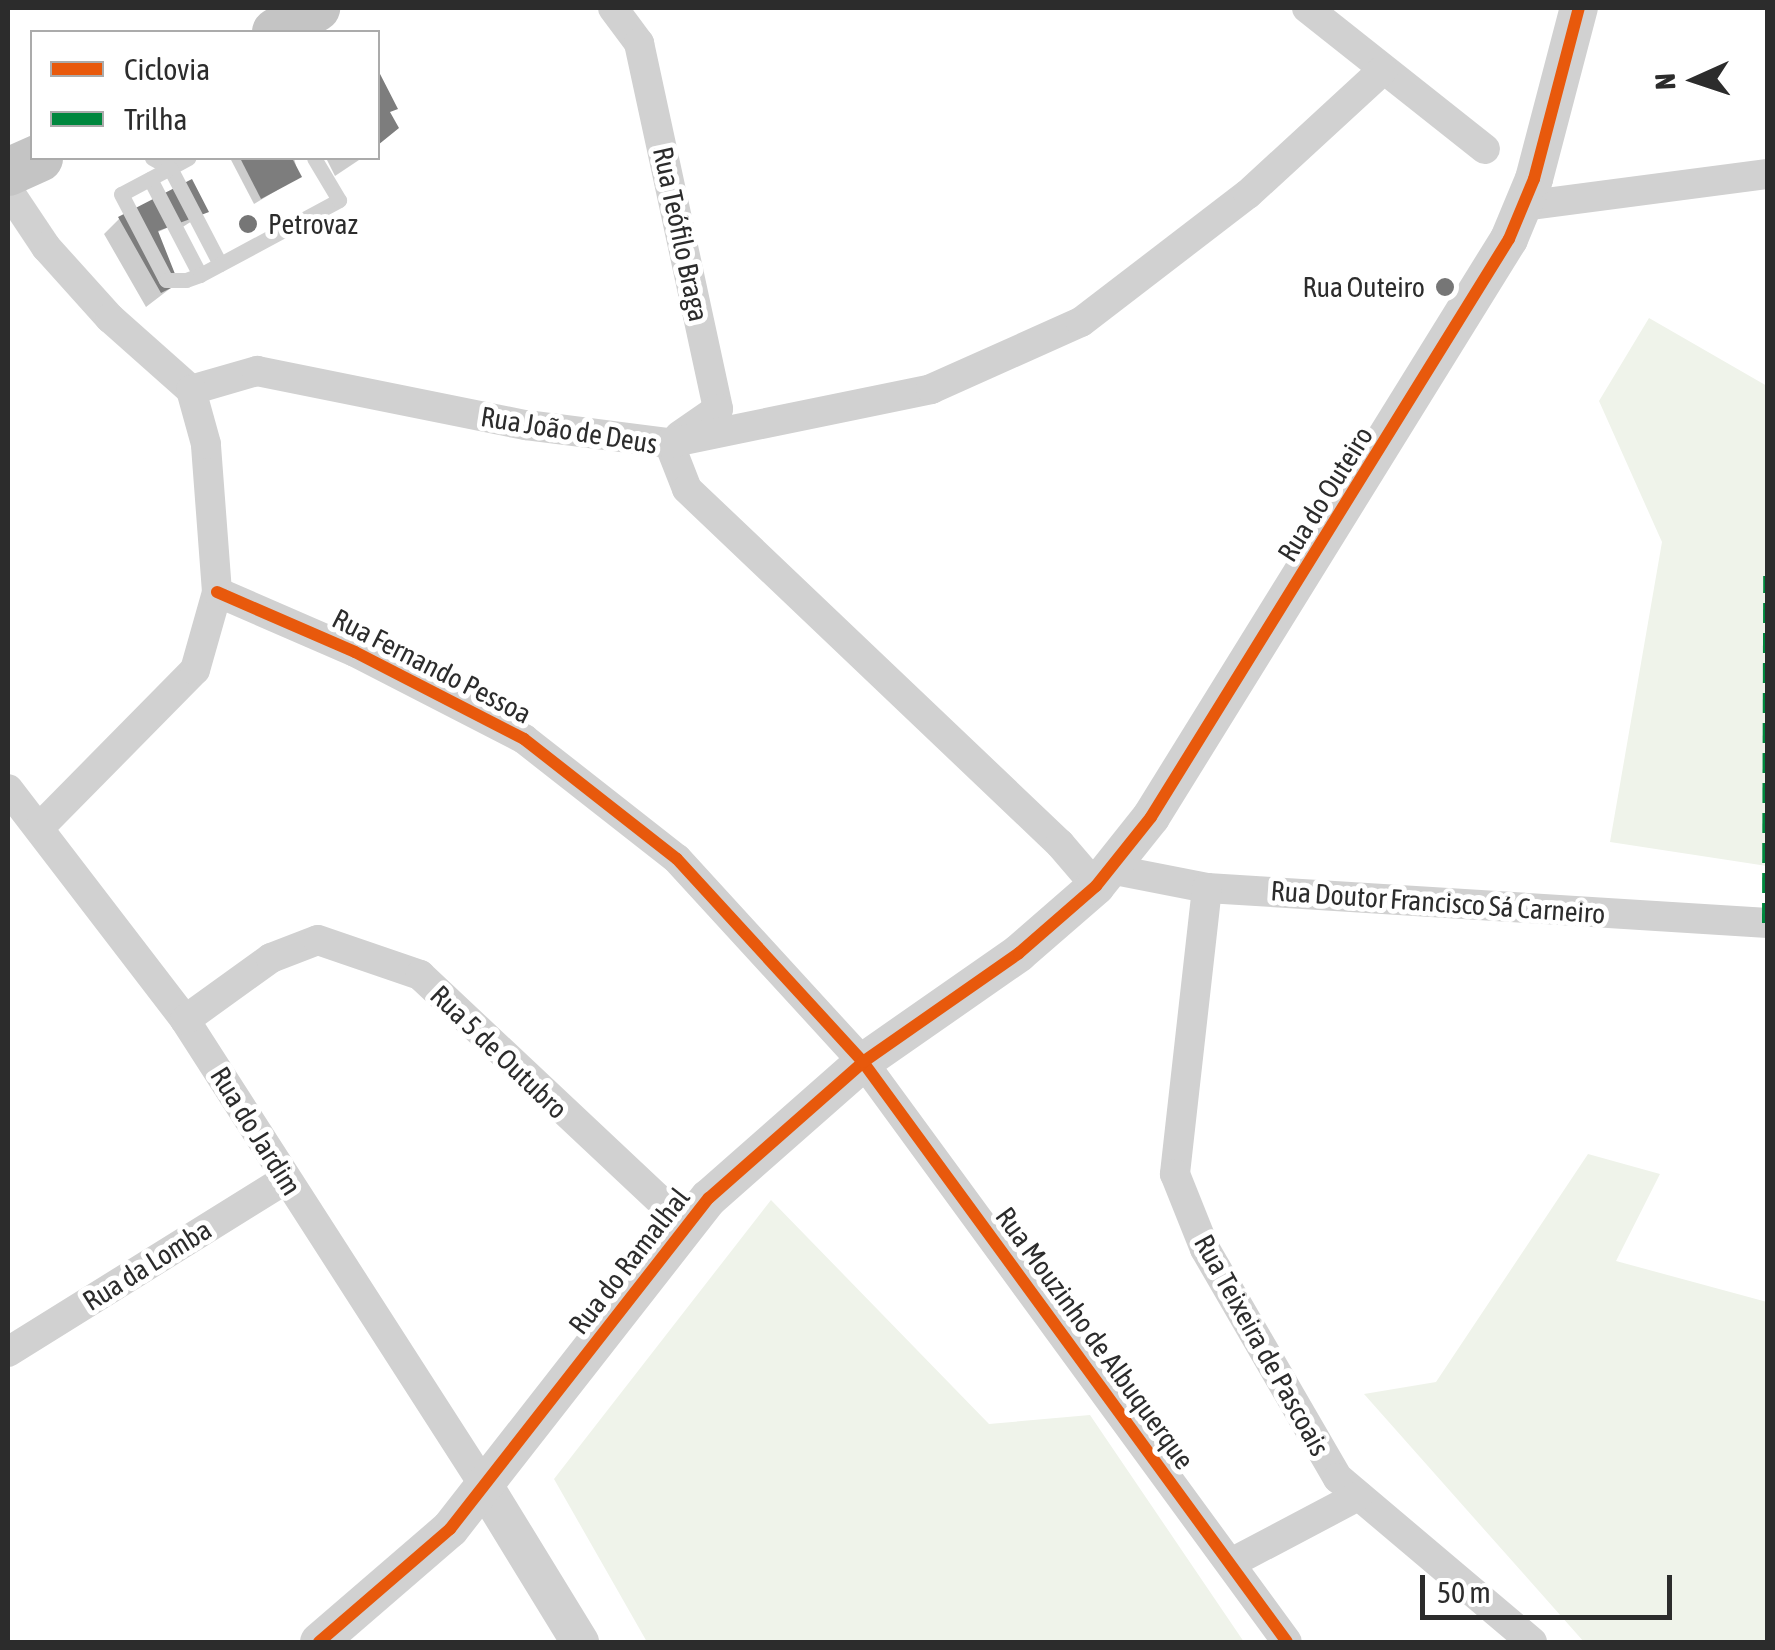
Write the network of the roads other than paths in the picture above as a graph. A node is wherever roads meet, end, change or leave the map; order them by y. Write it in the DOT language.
graph roads {
  1 [pos="614,8"];
  2 [pos="1307,8"];
  3 [pos="1579,8"];
  4 [pos="1383,70"];
  5 [pos="1485,149"];
  6 [pos="35,160"];
  7 [pos="156,160"];
  8 [pos="184,160"];
  9 [pos="315,160"];
  10 [pos="170,168"];
  11 [pos="8,172"];
  12 [pos="1768,174"];
  13 [pos="150,179"];
  14 [pos="8,190"];
  15 [pos="1524,206"];
  16 [pos="220,264"];
  17 [pos="200,275"];
  18 [pos="190,390"];
  19 [pos="669,443"];
  20 [pos="217,592"];
  21 [pos="8,789"];
  22 [pos="42,826"];
  23 [pos="1103,878"];
  24 [pos="1206,888"];
  25 [pos="1768,923"];
  26 [pos="1019,953"];
  27 [pos="185,1020"];
  28 [pos="862,1062"];
  29 [pos="286,1179"];
  30 [pos="686,1225"];
  31 [pos="8,1352"];
  32 [pos="485,1488"];
  33 [pos="1358,1496"];
  34 [pos="1230,1562"];
  35 [pos="319,1642"];
  36 [pos="580,1642"];
  37 [pos="1286,1642"];
  38 [pos="1532,1642"];
  1 -- 19 [label="street, Rua Teófilo Braga"];
  2 -- 4 [label="street"];
  3 -- 15 [label="street, Rua do Outeiro"];
  4 -- 5 [label="street"];
  4 -- 19 [label="street"];
  6 -- 11 [label="main road"];
  7 -- 10 [label="lane"];
  8 -- 10 [label="lane"];
  9 -- 16 [label="lane"];
  10 -- 13 [label="lane"];
  10 -- 16 [label="lane"];
  12 -- 15 [label="street"];
  13 -- 17 [label="lane"];
  13 -- 17 [label="lane"];
  14 -- 18 [label="street"];
  15 -- 23 [label="street, Rua do Outeiro"];
  16 -- 17 [label="lane"];
  18 -- 19 [label="street, Rua João de Deus"];
  18 -- 20 [label="street"];
  19 -- 23 [label="street, Rua João de Deus"];
  20 -- 22 [label="street"];
  20 -- 28 [label="street, Rua Fernando Pessoa"];
  21 -- 22 [label="street, Rua do Jardim"];
  22 -- 27 [label="street, Rua do Jardim"];
  23 -- 24 [label="street, Rua Doutor Francisco Sá Carneiro"];
  23 -- 26 [label="street, Rua do Outeiro"];
  24 -- 25 [label="street, Rua Doutor Francisco Sá Carneiro"];
  24 -- 33 [label="street, Rua Teixeira de Pascoais"];
  26 -- 28 [label="street, Rua do Ramalhal"];
  27 -- 29 [label="street, Rua do Jardim"];
  27 -- 30 [label="street, Rua 5 de Outubro"];
  28 -- 30 [label="street, Rua do Ramalhal"];
  28 -- 34 [label="street, Rua Mouzinho de Albuquerque"];
  29 -- 31 [label="street, Rua da Lomba"];
  29 -- 32 [label="street, Rua do Jardim"];
  30 -- 32 [label="street, Rua do Ramalhal"];
  32 -- 35 [label="street, Rua do Ramalhal"];
  32 -- 36 [label="street"];
  33 -- 34 [label="street"];
  33 -- 38 [label="street, Rua Teixeira de Pascoais"];
  34 -- 37 [label="street, Rua Mouzinho de Albuquerque"];
}
